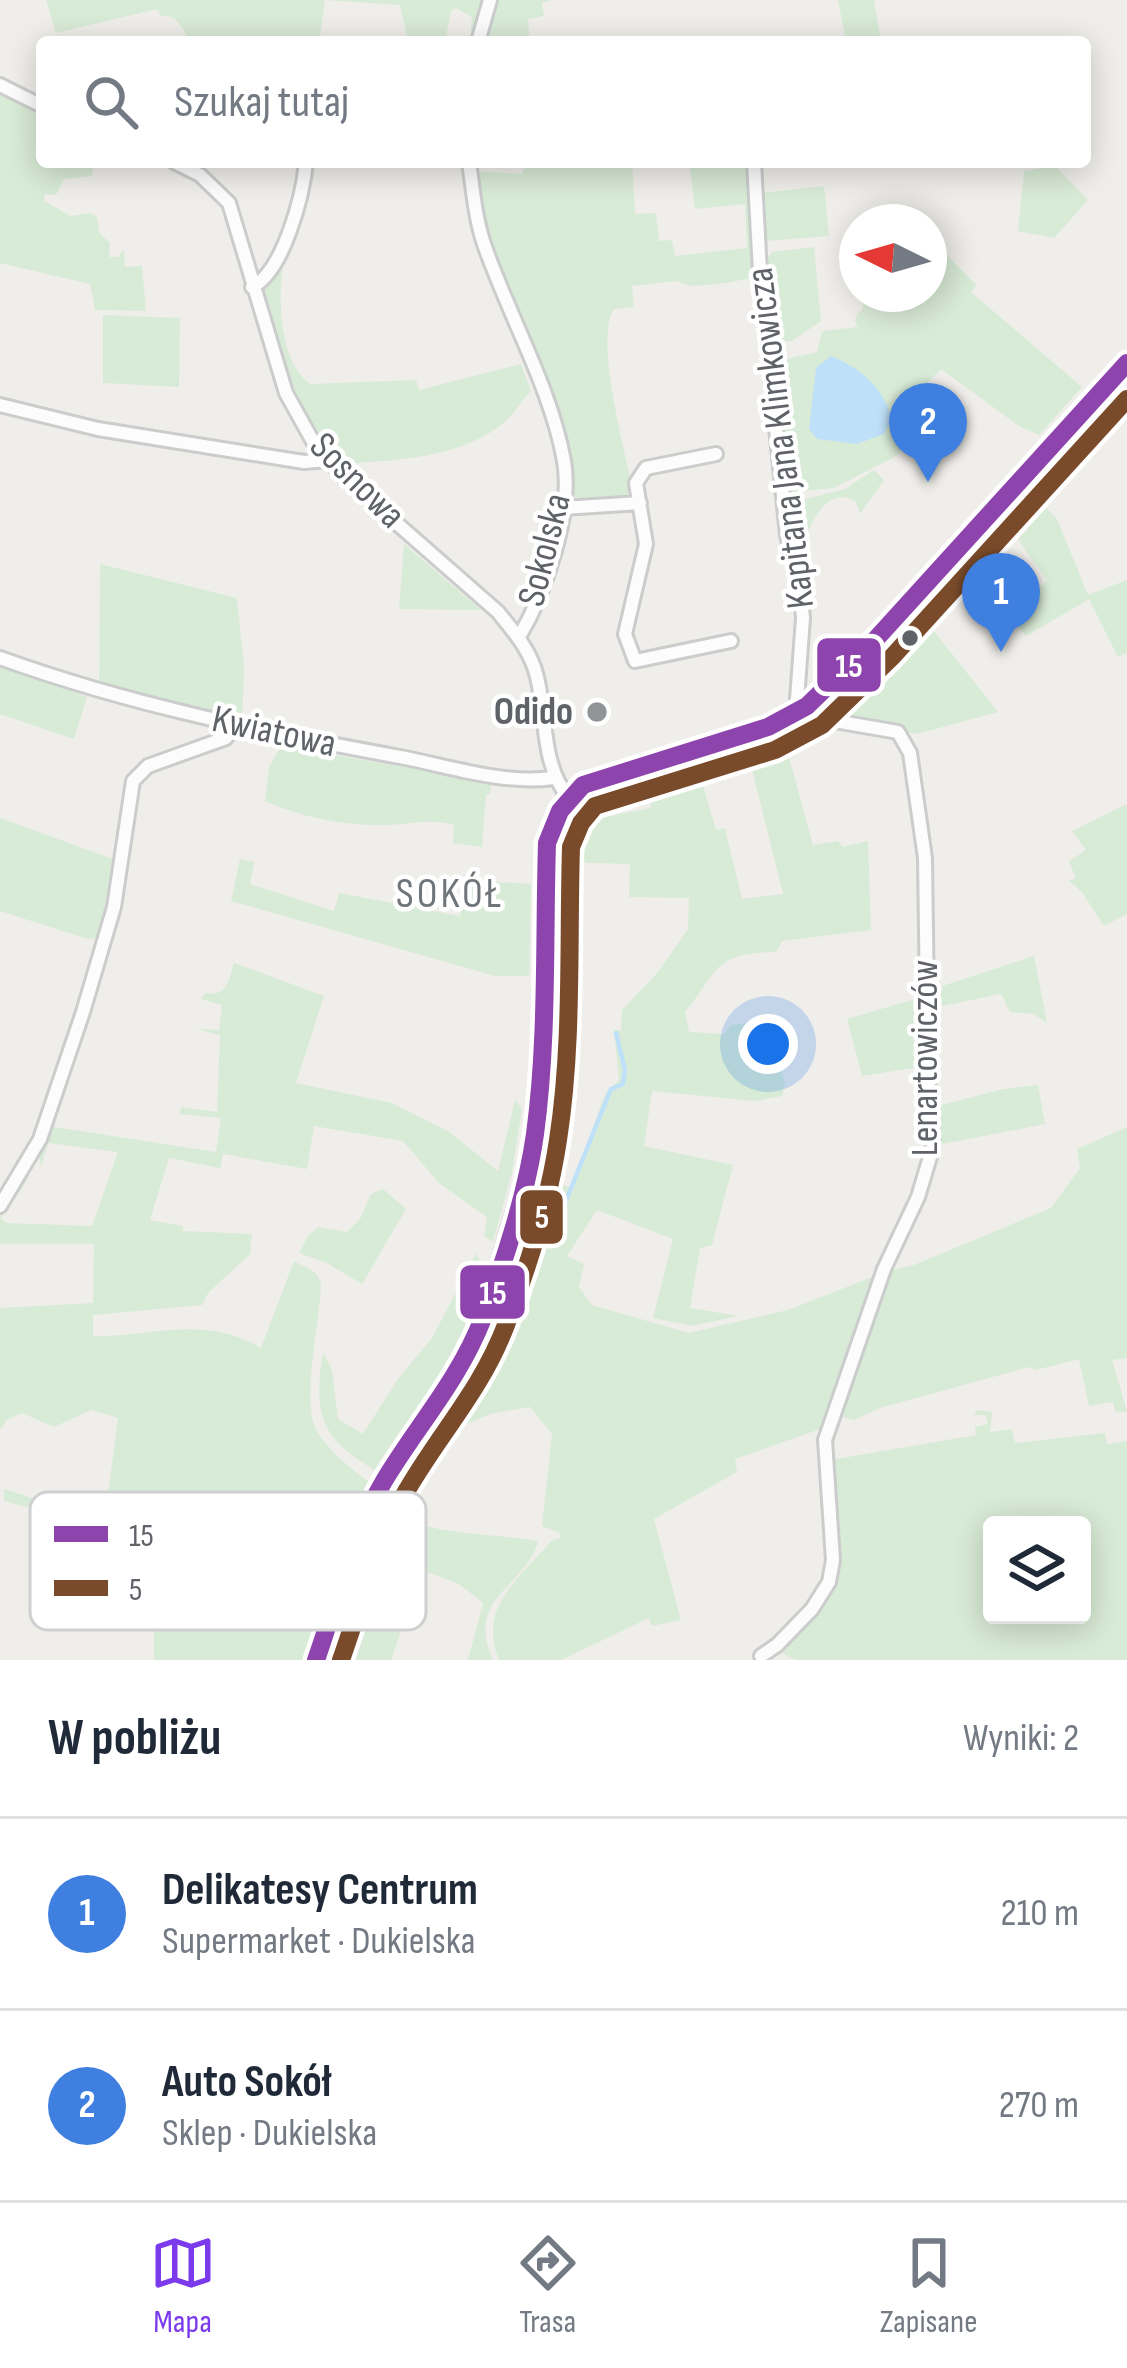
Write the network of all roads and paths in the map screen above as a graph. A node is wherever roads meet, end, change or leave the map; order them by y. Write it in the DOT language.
graph roads {
  1 [pos="490,0"];
  2 [pos="480,36"];
  3 [pos="0,85"];
  4 [pos="36,103"];
  5 [pos="186,168"];
  6 [pos="305,168"];
  7 [pos="470,168"];
  8 [pos="754,168"];
  9 [pos="252,287"];
  10 [pos="1127,363"];
  11 [pos="0,405"];
  12 [pos="716,454"];
  13 [pos="328,460"];
  14 [pos="640,503"];
  15 [pos="563,508"];
  16 [pos="518,637"];
  17 [pos="731,641"];
  18 [pos="0,658"];
  19 [pos="801,709"];
  20 [pos="233,726"];
  21 [pos="553,778"];
  22 [pos="568,796"];
  23 [pos="0,1206"];
  24 [pos="379,1492"];
  25 [pos="327,1630"];
  26 [pos="761,1655"];
  27 [pos="316,1660"];
  1 -- 2 [label="street"];
  3 -- 4 [label="street"];
  5 -- 9 [label="street, Sosnowa"];
  6 -- 9 [label="street"];
  7 -- 15 [label="street, Sokolska"];
  8 -- 19 [label="street, Kapitana Jana Klimkowicza"];
  9 -- 13 [label="street, Sosnowa"];
  10 -- 19 [label="main road"];
  11 -- 13 [label="street"];
  12 -- 14 [label="street"];
  13 -- 16 [label="street, Sosnowa"];
  14 -- 15 [label="street"];
  14 -- 17 [label="street"];
  15 -- 16 [label="street, Sokolska"];
  16 -- 21 [label="street, Sokolska"];
  18 -- 20 [label="street, Kwiatowa"];
  19 -- 22 [label="main road"];
  19 -- 26 [label="street, Lenartowiczów"];
  20 -- 21 [label="street, Kwiatowa"];
  20 -- 23 [label="street"];
  21 -- 22 [label="street"];
  22 -- 24 [label="main road"];
  25 -- 27 [label="main road"];
}
